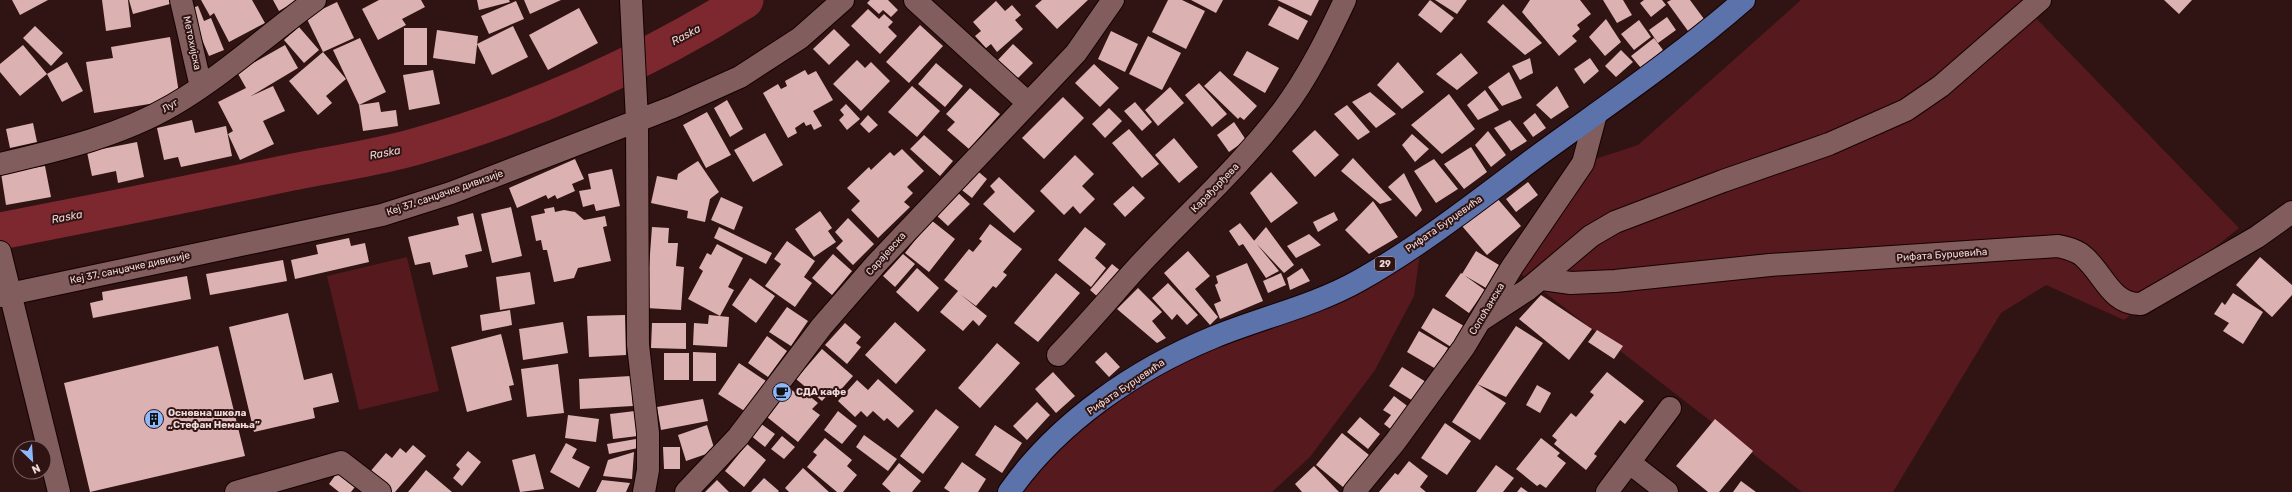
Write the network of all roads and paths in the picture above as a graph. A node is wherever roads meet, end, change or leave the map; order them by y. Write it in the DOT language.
graph roads {
  1 [pos="181,0"];
  2 [pos="315,0"];
  3 [pos="631,0"];
  4 [pos="843,0"];
  5 [pos="915,0"];
  6 [pos="1113,0"];
  7 [pos="1345,0"];
  8 [pos="1744,0"];
  9 [pos="2040,0"];
  10 [pos="201,87"];
  11 [pos="1028,103"];
  12 [pos="1596,114"];
  13 [pos="637,120"];
  14 [pos="0,164"];
  15 [pos="2292,212"];
  16 [pos="1,257"];
  17 [pos="1542,279"];
  18 [pos="5,295"];
  19 [pos="1481,320"];
  20 [pos="1058,355"];
  21 [pos="1670,408"];
  22 [pos="1630,463"];
  23 [pos="59,492"];
  24 [pos="236,492"];
  25 [pos="380,492"];
  26 [pos="644,492"];
  27 [pos="686,492"];
  28 [pos="1010,492"];
  29 [pos="1354,492"];
  30 [pos="1607,492"];
  31 [pos="1667,492"];
  1 -- 10 [label="street, Метохијска"];
  2 -- 10 [label="street, Луг"];
  3 -- 13 [label="street"];
  4 -- 13 [label="street, Кеј 37. санџачке дивизије"];
  5 -- 11 [label="street"];
  6 -- 11 [label="street, Сарајевска"];
  7 -- 20 [label="street, Карађорђева"];
  8 -- 12 [label="main road, Рифата Бурџевића / 29"];
  9 -- 17 [label="street"];
  10 -- 14 [label="street, Луг"];
  11 -- 27 [label="street, Сарајевска"];
  12 -- 19 [label="street, Сопоћанска"];
  12 -- 28 [label="main road, Рифата Бурџевића / 29"];
  13 -- 18 [label="street, Кеј 37. санџачке дивизије"];
  13 -- 26 [label="street"];
  15 -- 17 [label="street, Рифата Бурџевића"];
  16 -- 18 [label="street"];
  17 -- 19 [label="street"];
  18 -- 23 [label="street"];
  19 -- 29 [label="street, Сопоћанска"];
  21 -- 22 [label="street"];
  22 -- 30 [label="street"];
  22 -- 31 [label="street"];
  24 -- 25 [label="street"];
}
